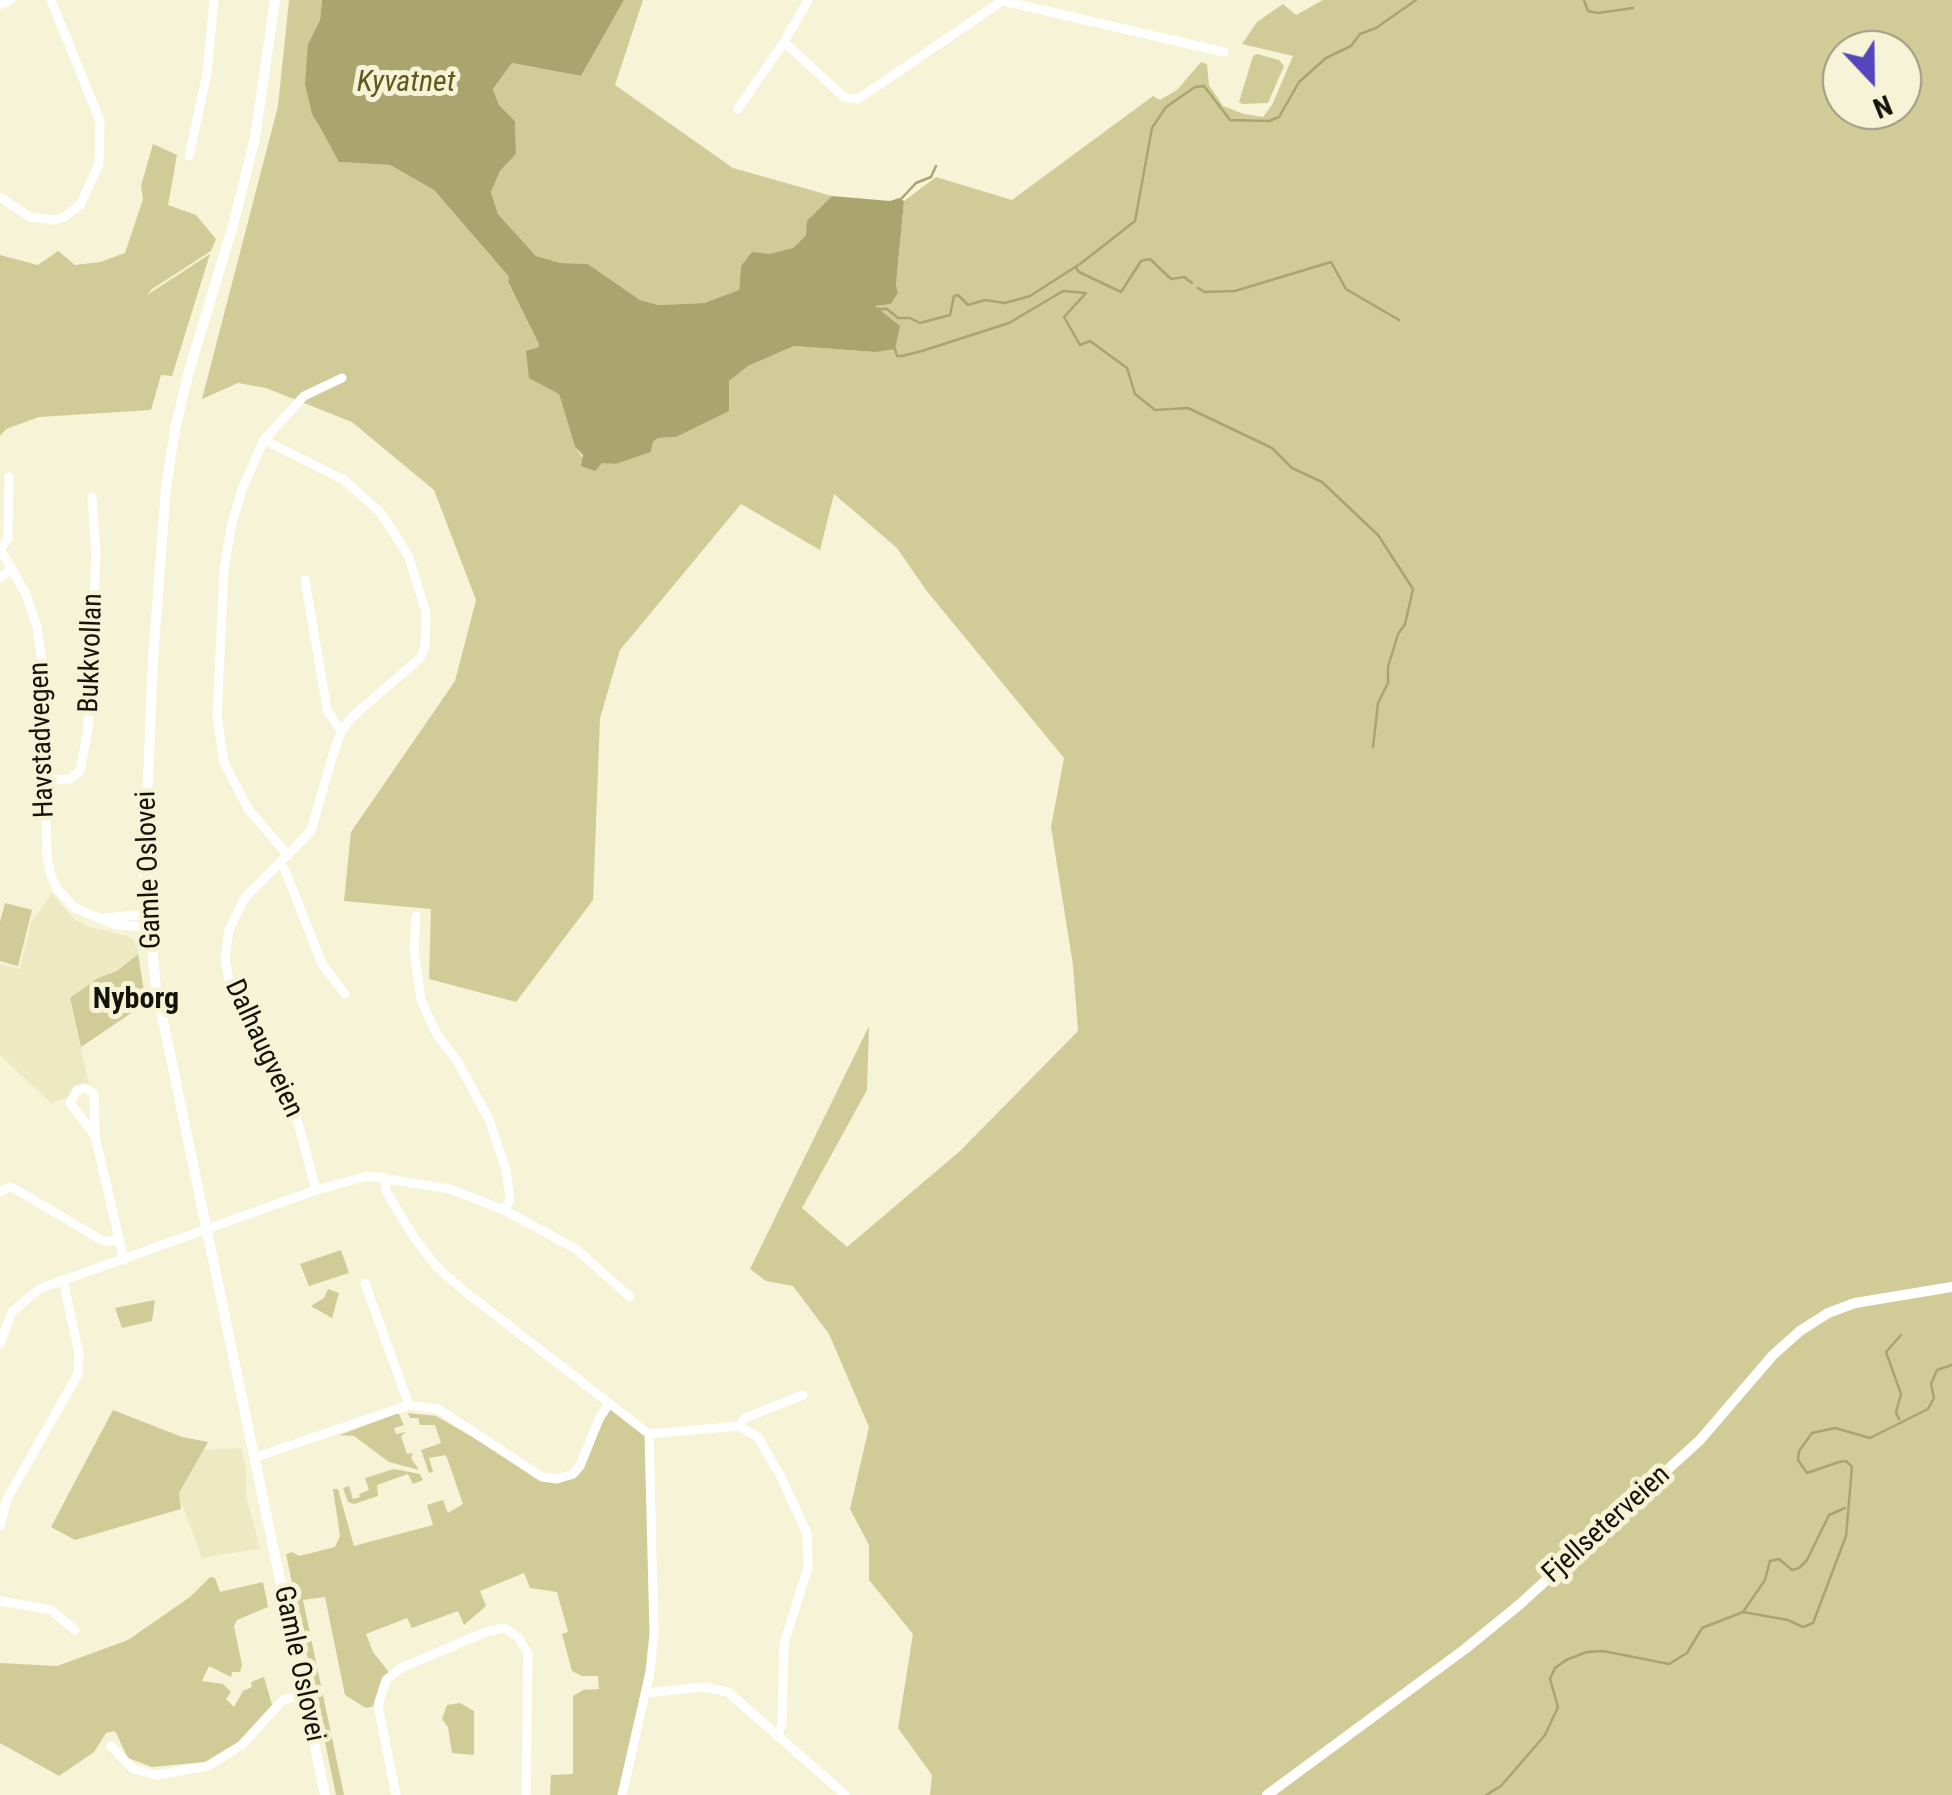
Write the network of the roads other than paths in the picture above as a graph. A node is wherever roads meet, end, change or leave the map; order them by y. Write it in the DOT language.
graph roads {
  1 [pos="11,0"];
  2 [pos="51,0"];
  3 [pos="214,0"];
  4 [pos="274,0"];
  5 [pos="808,0"];
  6 [pos="1000,0"];
  7 [pos="0,5"];
  8 [pos="784,42"];
  9 [pos="1224,52"];
  10 [pos="738,109"];
  11 [pos="189,156"];
  12 [pos="0,197"];
  13 [pos="342,378"];
  14 [pos="264,440"];
  15 [pos="9,477"];
  16 [pos="92,496"];
  17 [pos="12,568"];
  18 [pos="0,578"];
  19 [pos="305,580"];
  20 [pos="341,732"];
  21 [pos="45,780"];
  22 [pos="288,855"];
  23 [pos="280,864"];
  24 [pos="148,914"];
  25 [pos="416,916"];
  26 [pos="97,918"];
  27 [pos="149,928"];
  28 [pos="345,994"];
  29 [pos="95,1136"];
  30 [pos="384,1177"];
  31 [pos="5,1190"];
  32 [pos="316,1190"];
  33 [pos="504,1210"];
  34 [pos="208,1230"];
  35 [pos="118,1241"];
  36 [pos="124,1260"];
  37 [pos="64,1280"];
  38 [pos="365,1283"];
  39 [pos="1952,1287"];
  40 [pos="630,1297"];
  41 [pos="0,1344"];
  42 [pos="803,1395"];
  43 [pos="608,1404"];
  44 [pos="409,1405"];
  45 [pos="739,1426"];
  46 [pos="649,1434"];
  47 [pos="256,1456"];
  48 [pos="0,1526"];
  49 [pos="0,1601"];
  50 [pos="75,1630"];
  51 [pos="646,1693"];
  52 [pos="304,1694"];
  53 [pos="778,1735"];
  54 [pos="111,1746"];
  55 [pos="325,1795"];
  56 [pos="396,1795"];
  57 [pos="526,1795"];
  58 [pos="622,1795"];
  59 [pos="845,1795"];
  60 [pos="1266,1795"];
  1 -- 7 [label="street"];
  2 -- 12 [label="street"];
  3 -- 11 [label="street"];
  4 -- 24 [label="street, Gamle Oslovei"];
  5 -- 8 [label="street"];
  6 -- 8 [label="street"];
  6 -- 9 [label="street"];
  8 -- 10 [label="street"];
  13 -- 14 [label="street"];
  14 -- 20 [label="street, Dalhaugveien"];
  14 -- 22 [label="street"];
  15 -- 17 [label="street, Havstadvegen"];
  16 -- 21 [label="street, Bukkvollan"];
  17 -- 18 [label="street"];
  17 -- 21 [label="street, Havstadvegen"];
  19 -- 20 [label="street"];
  20 -- 22 [label="street, Dalhaugveien"];
  21 -- 26 [label="street, Havstadvegen"];
  22 -- 23 [label="street, Dalhaugveien"];
  23 -- 28 [label="street"];
  23 -- 32 [label="street, Dalhaugveien"];
  24 -- 26 [label="street"];
  24 -- 27 [label="street, Gamle Oslovei"];
  25 -- 33 [label="street"];
  26 -- 27 [label="street, Havstadvegen"];
  27 -- 34 [label="street, Gamle Oslovei"];
  29 -- 29 [label="street"];
  29 -- 35 [label="street"];
  30 -- 32 [label="street"];
  30 -- 33 [label="street"];
  30 -- 43 [label="street"];
  31 -- 35 [label="street"];
  32 -- 34 [label="street"];
  33 -- 40 [label="street"];
  34 -- 36 [label="street"];
  34 -- 47 [label="street, Gamle Oslovei"];
  35 -- 36 [label="street"];
  36 -- 37 [label="street"];
  37 -- 41 [label="street"];
  37 -- 48 [label="street"];
  38 -- 44 [label="street"];
  39 -- 60 [label="street, Fjellseterveien"];
  42 -- 45 [label="street"];
  43 -- 44 [label="street"];
  43 -- 46 [label="street"];
  44 -- 47 [label="street"];
  45 -- 46 [label="street"];
  45 -- 53 [label="street"];
  46 -- 51 [label="street"];
  47 -- 52 [label="street, Gamle Oslovei"];
  49 -- 50 [label="street"];
  51 -- 53 [label="street"];
  51 -- 58 [label="street"];
  52 -- 54 [label="street"];
  52 -- 55 [label="street, Gamle Oslovei"];
  53 -- 59 [label="street"];
  56 -- 57 [label="street"];
}
